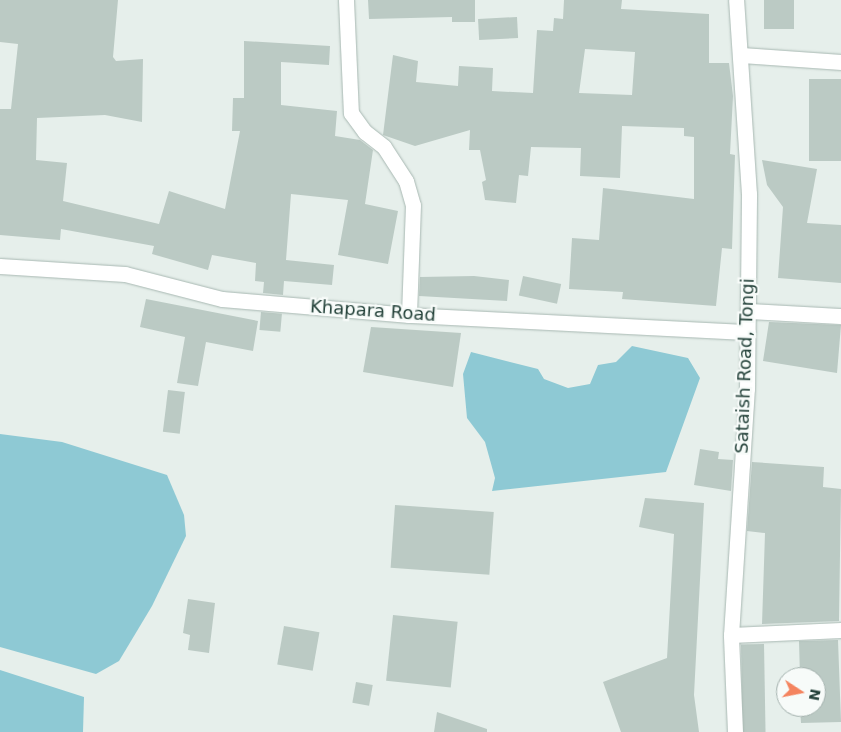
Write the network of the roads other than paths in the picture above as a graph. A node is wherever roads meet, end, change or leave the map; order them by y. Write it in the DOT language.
graph roads {
  1 [pos="346,0"];
  2 [pos="736,0"];
  3 [pos="742,55"];
  4 [pos="841,62"];
  5 [pos="0,266"];
  6 [pos="748,310"];
  7 [pos="410,315"];
  8 [pos="841,316"];
  9 [pos="748,332"];
  10 [pos="841,630"];
  11 [pos="731,635"];
  12 [pos="736,732"];
  1 -- 7 [label="street"];
  2 -- 3 [label="street, Sataish Road, Tongi"];
  3 -- 4 [label="street"];
  3 -- 6 [label="street, Sataish Road, Tongi"];
  5 -- 7 [label="street, Khapara Road"];
  6 -- 8 [label="street"];
  6 -- 9 [label="street, Sataish Road, Tongi"];
  7 -- 9 [label="street, Khapara Road"];
  9 -- 11 [label="street, Sataish Road, Tongi"];
  10 -- 11 [label="street"];
  11 -- 12 [label="street, Sataish Road, Tongi"];
}
